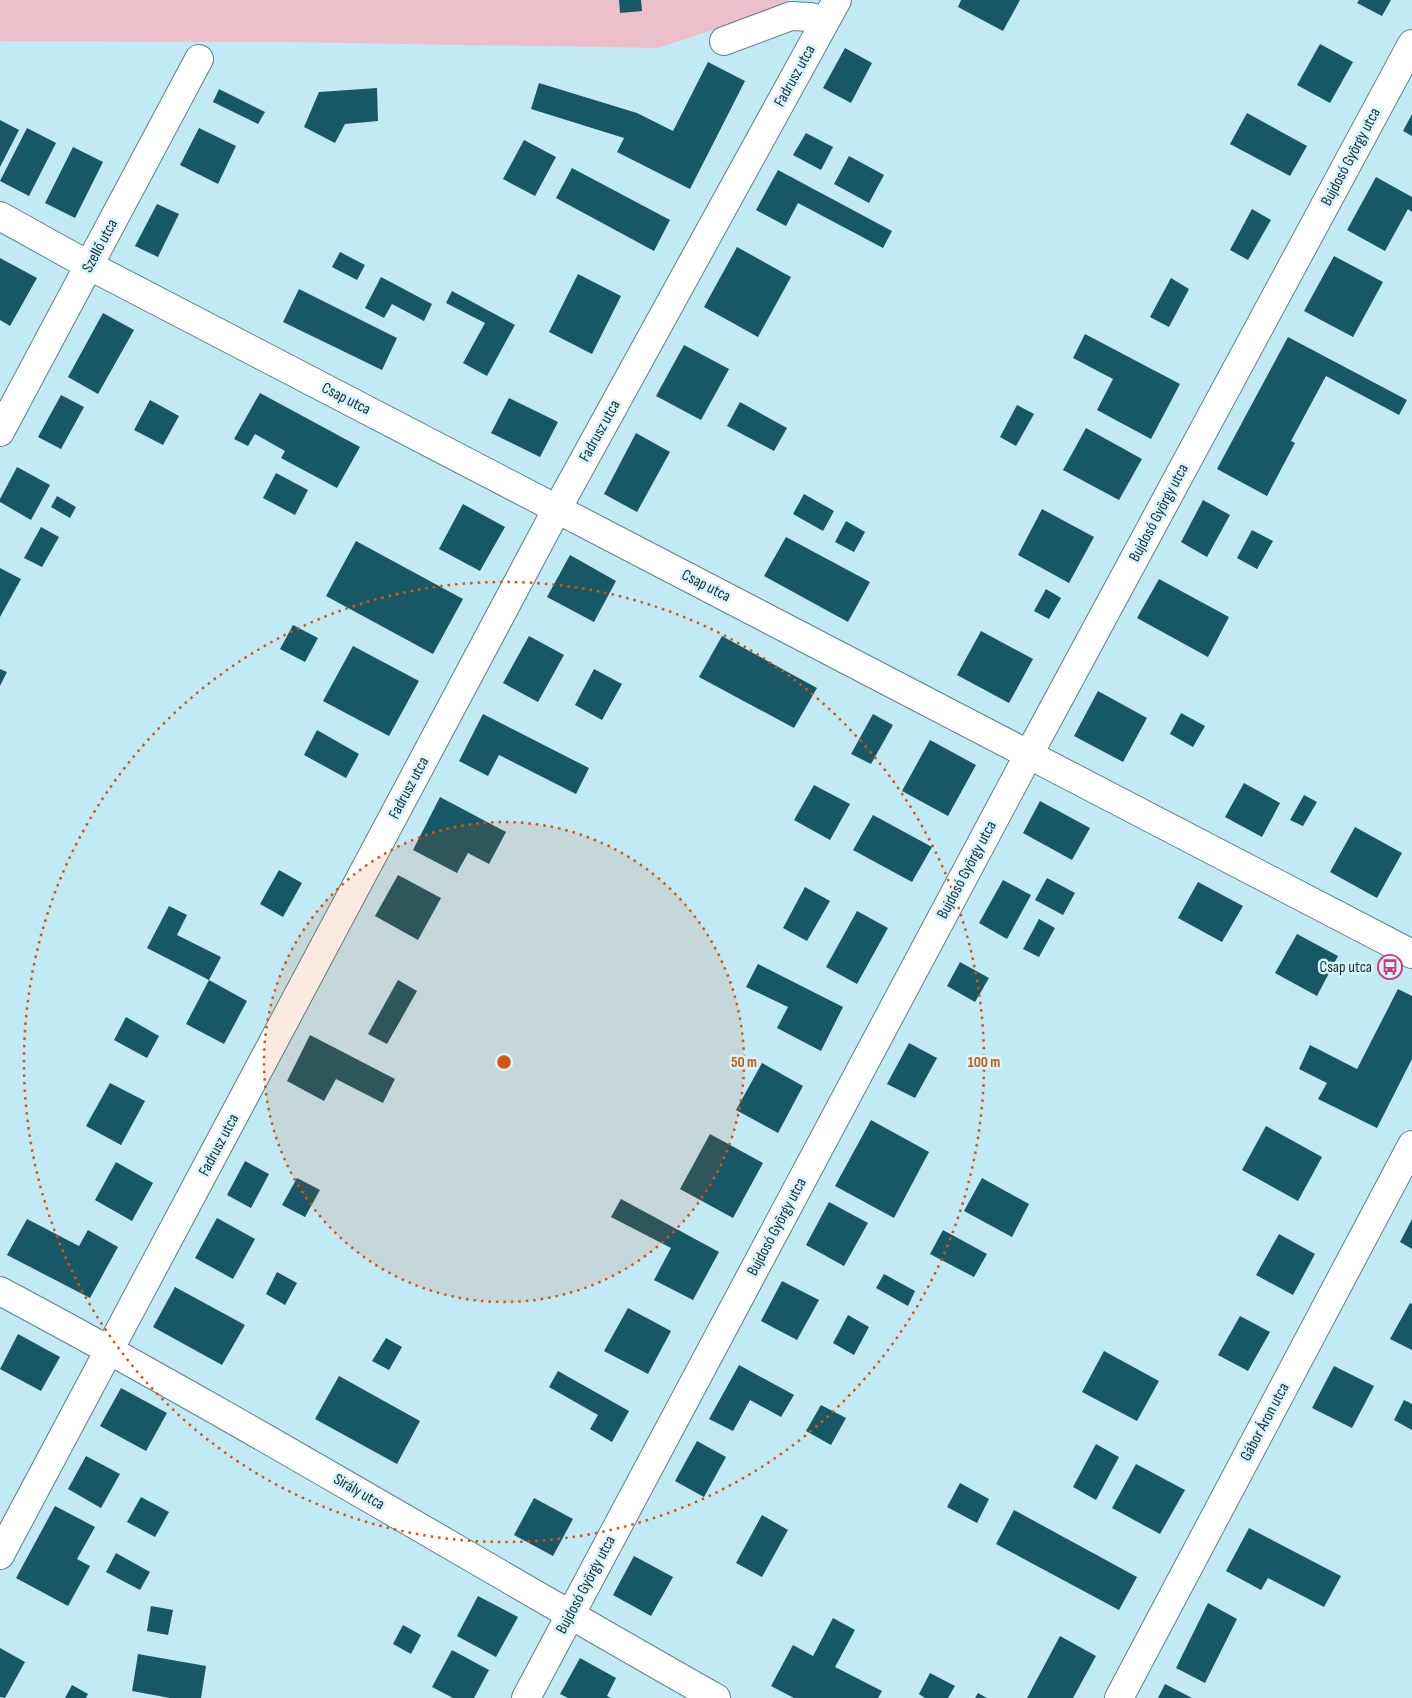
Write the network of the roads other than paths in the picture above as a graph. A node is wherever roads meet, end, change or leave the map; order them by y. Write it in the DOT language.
graph roads {
  1 [pos="837,0"];
  2 [pos="824,23"];
  3 [pos="724,41"];
  4 [pos="1412,44"];
  5 [pos="199,59"];
  6 [pos="0,216"];
  7 [pos="90,266"];
  8 [pos="0,432"];
  9 [pos="557,509"];
  10 [pos="1028,754"];
  11 [pos="1412,954"];
  12 [pos="1412,1145"];
  13 [pos="0,1291"];
  14 [pos="110,1350"];
  15 [pos="0,1555"];
  16 [pos="570,1615"];
  17 [pos="526,1698"];
  18 [pos="716,1698"];
  19 [pos="1119,1698"];
  1 -- 2 [label="street, Fadrusz utca"];
  2 -- 3 [label="street"];
  2 -- 9 [label="street, Fadrusz utca"];
  4 -- 10 [label="street, Bujdosó György utca"];
  5 -- 7 [label="street, Szellő utca"];
  6 -- 7 [label="street, Csap utca"];
  7 -- 8 [label="street, Szellő utca"];
  7 -- 9 [label="street, Csap utca"];
  9 -- 10 [label="street, Csap utca"];
  9 -- 14 [label="street, Fadrusz utca"];
  10 -- 11 [label="street, Csap utca"];
  10 -- 16 [label="street, Bujdosó György utca"];
  12 -- 19 [label="street, Gábor Áron utca"];
  13 -- 14 [label="street, Sirály utca"];
  14 -- 15 [label="street, Fadrusz utca"];
  14 -- 16 [label="street, Sirály utca"];
  16 -- 17 [label="street, Bujdosó György utca"];
  16 -- 18 [label="street, Sirály utca"];
}
